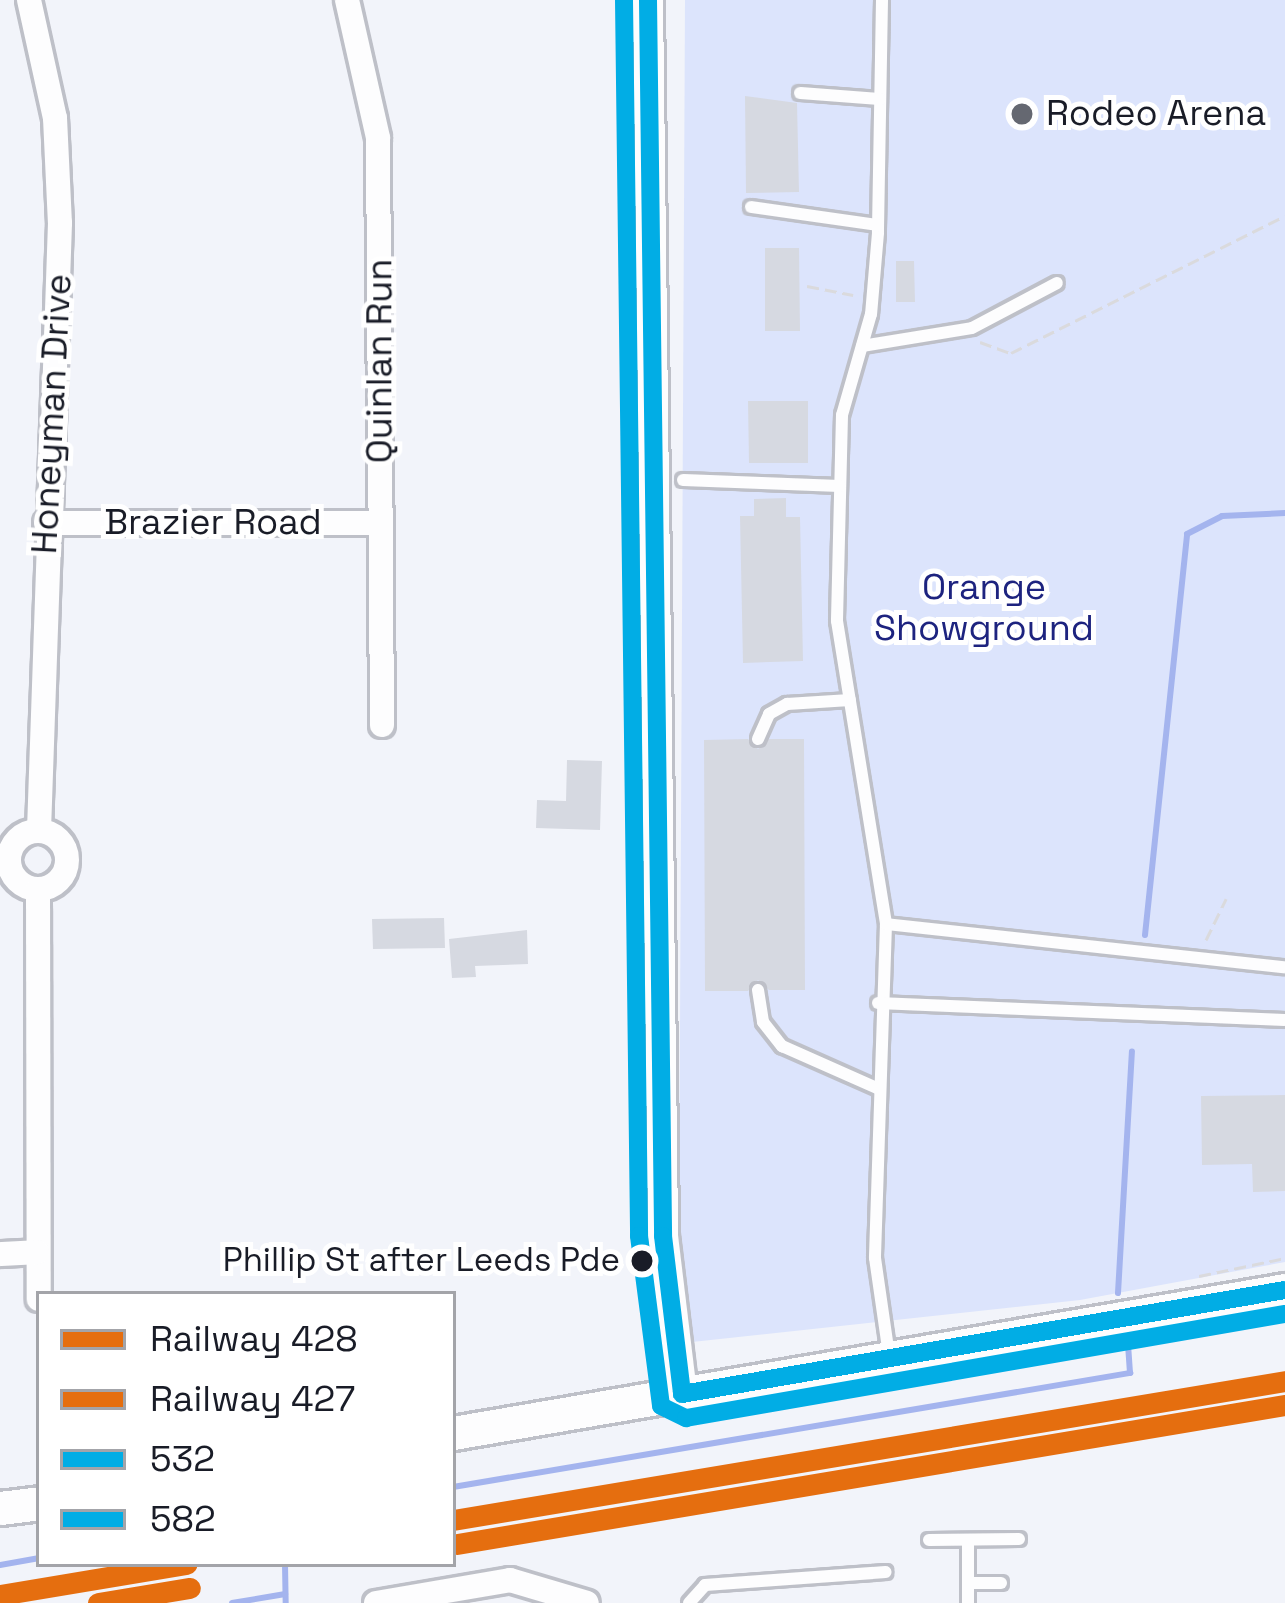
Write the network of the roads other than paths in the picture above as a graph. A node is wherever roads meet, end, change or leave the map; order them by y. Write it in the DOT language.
graph roads {
  1 [pos="29,0"];
  2 [pos="347,0"];
  3 [pos="648,0"];
  4 [pos="882,0"];
  5 [pos="800,93"];
  6 [pos="880,99"];
  7 [pos="751,207"];
  8 [pos="878,225"];
  9 [pos="1057,283"];
  10 [pos="862,346"];
  11 [pos="683,480"];
  12 [pos="840,486"];
  13 [pos="46,524"];
  14 [pos="381,524"];
  15 [pos="850,700"];
  16 [pos="382,725"];
  17 [pos="758,740"];
  18 [pos="39,831"];
  19 [pos="4,860"];
  20 [pos="38,889"];
  21 [pos="886,924"];
  22 [pos="1285,967"];
  23 [pos="758,991"];
  24 [pos="878,1003"];
  25 [pos="1285,1020"];
  26 [pos="877,1088"];
  27 [pos="38,1252"];
  28 [pos="0,1254"];
  29 [pos="1285,1290"];
  30 [pos="39,1291"];
  31 [pos="890,1362"];
  32 [pos="682,1394"];
  33 [pos="456,1432"];
  34 [pos="36,1503"];
  35 [pos="0,1508"];
  36 [pos="1018,1539"];
  37 [pos="928,1540"];
  38 [pos="968,1540"];
  39 [pos="886,1572"];
  40 [pos="968,1583"];
  41 [pos="1000,1583"];
  42 [pos="376,1603"];
  43 [pos="587,1603"];
  44 [pos="689,1603"];
  45 [pos="968,1603"];
  1 -- 13 [label="street, Honeyman Drive"];
  2 -- 14 [label="street, Quinlan Run"];
  3 -- 32 [label="street"];
  4 -- 6 [label="lane"];
  5 -- 6 [label="lane"];
  6 -- 8 [label="lane"];
  7 -- 8 [label="lane"];
  8 -- 10 [label="lane"];
  9 -- 10 [label="lane"];
  10 -- 12 [label="lane"];
  11 -- 12 [label="lane"];
  12 -- 15 [label="lane"];
  13 -- 14 [label="street, Brazier Road"];
  13 -- 18 [label="street, Honeyman Drive"];
  14 -- 16 [label="street, Quinlan Run"];
  15 -- 17 [label="lane"];
  15 -- 21 [label="lane"];
  18 -- 19 [label="street"];
  18 -- 20 [label="street"];
  19 -- 20 [label="street"];
  20 -- 27 [label="street"];
  21 -- 22 [label="lane"];
  21 -- 24 [label="lane"];
  23 -- 26 [label="lane"];
  24 -- 25 [label="lane"];
  24 -- 26 [label="lane"];
  26 -- 31 [label="lane"];
  27 -- 28 [label="street"];
  27 -- 30 [label="street"];
  29 -- 31 [label="main road"];
  31 -- 32 [label="main road"];
  32 -- 33 [label="main road"];
  34 -- 35 [label="main road"];
  36 -- 38 [label="lane"];
  37 -- 38 [label="lane"];
  38 -- 40 [label="lane"];
  39 -- 44 [label="lane"];
  40 -- 41 [label="lane"];
  40 -- 45 [label="lane"];
  42 -- 43 [label="street"];
}
